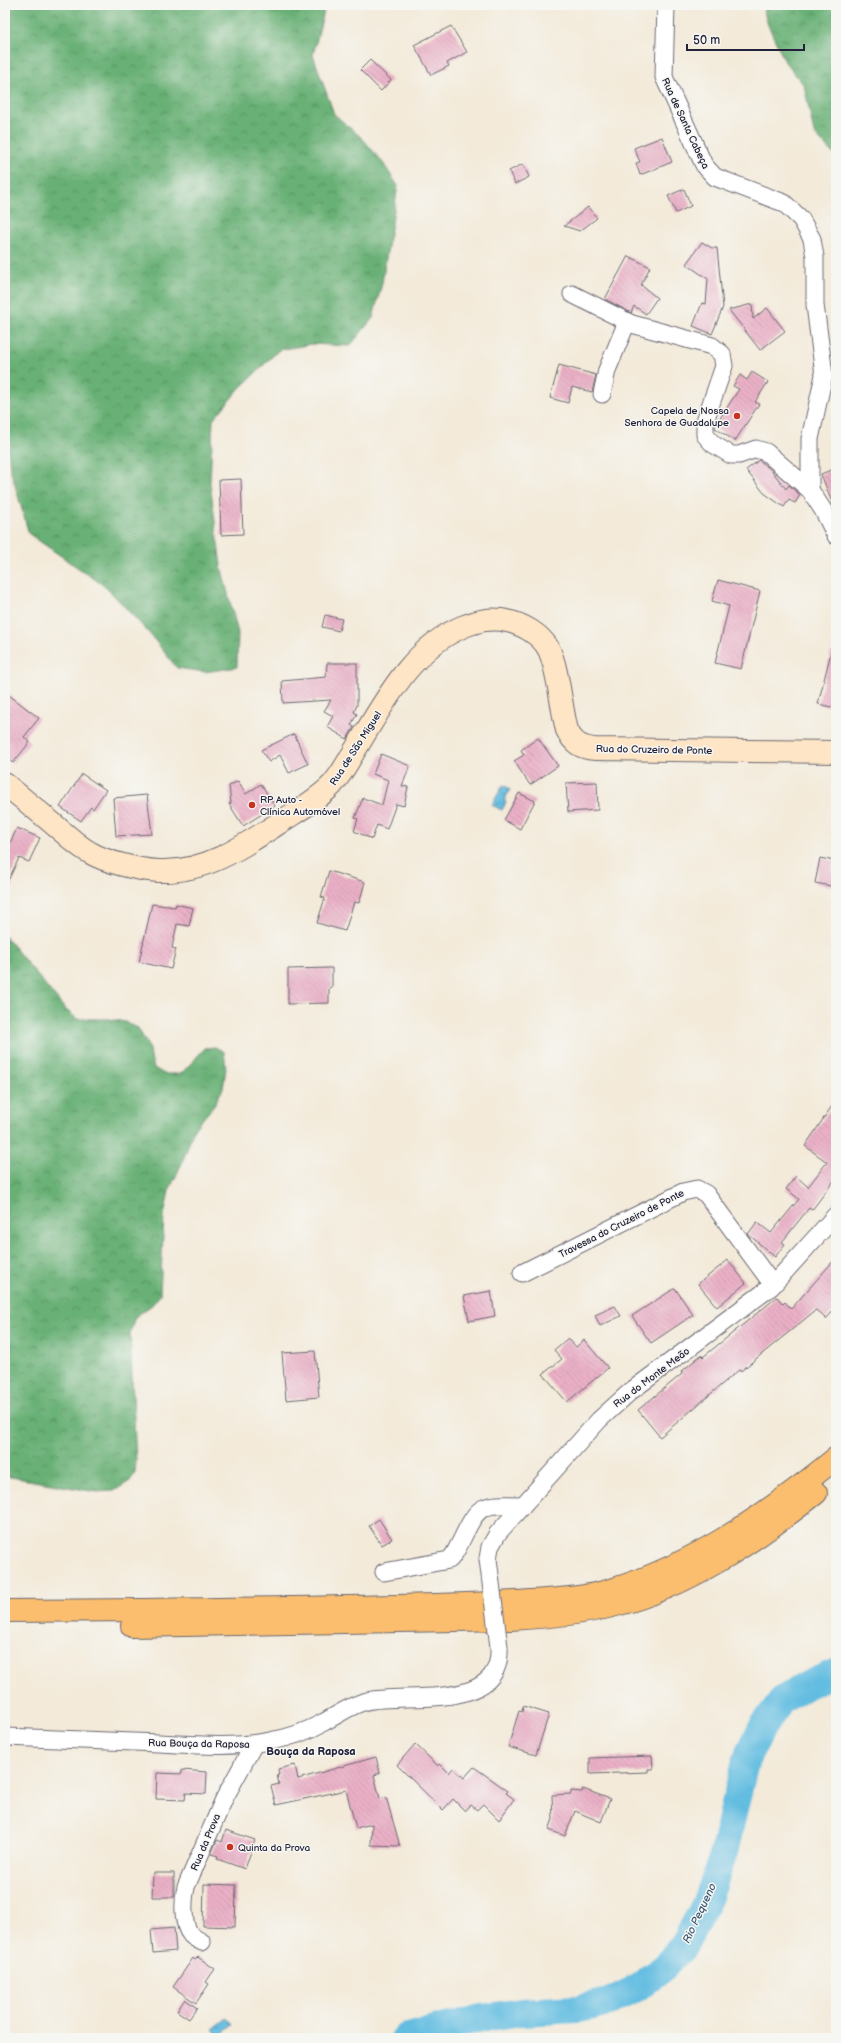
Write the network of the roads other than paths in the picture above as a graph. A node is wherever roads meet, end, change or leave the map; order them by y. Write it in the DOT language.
graph roads {
  1 [pos="666,5"];
  2 [pos="572,294"];
  3 [pos="627,322"];
  4 [pos="602,394"];
  5 [pos="810,490"];
  6 [pos="836,536"];
  7 [pos="530,631"];
  8 [pos="836,752"];
  9 [pos="5,784"];
  10 [pos="836,1215"];
  11 [pos="522,1273"];
  12 [pos="773,1285"];
  13 [pos="836,1458"];
  14 [pos="836,1477"];
  15 [pos="523,1505"];
  16 [pos="488,1559"];
  17 [pos="384,1572"];
  18 [pos="5,1611"];
  19 [pos="5,1626"];
  20 [pos="5,1737"];
  21 [pos="254,1744"];
  22 [pos="202,1942"];
  1 -- 5 [label="street, Rua de Santa Cabeça"];
  2 -- 3 [label="street"];
  3 -- 4 [label="street"];
  3 -- 5 [label="street"];
  5 -- 6 [label="street"];
  7 -- 8 [label="street, Rua do Cruzeiro de Ponte"];
  7 -- 9 [label="street, Rua de São Miguel"];
  10 -- 12 [label="street, Rua do Monte Meão"];
  11 -- 12 [label="street, Travessa do Cruzeiro de Ponte"];
  12 -- 15 [label="street, Rua do Monte Meão"];
  13 -- 18 [label="highway"];
  14 -- 19 [label="highway"];
  15 -- 16 [label="street, Rua do Monte Meão"];
  15 -- 17 [label="street"];
  16 -- 21 [label="street, Rua Bouça da Raposa, bridge"];
  20 -- 21 [label="street, Rua Bouça da Raposa"];
  21 -- 22 [label="street, Rua da Prova"];
}
